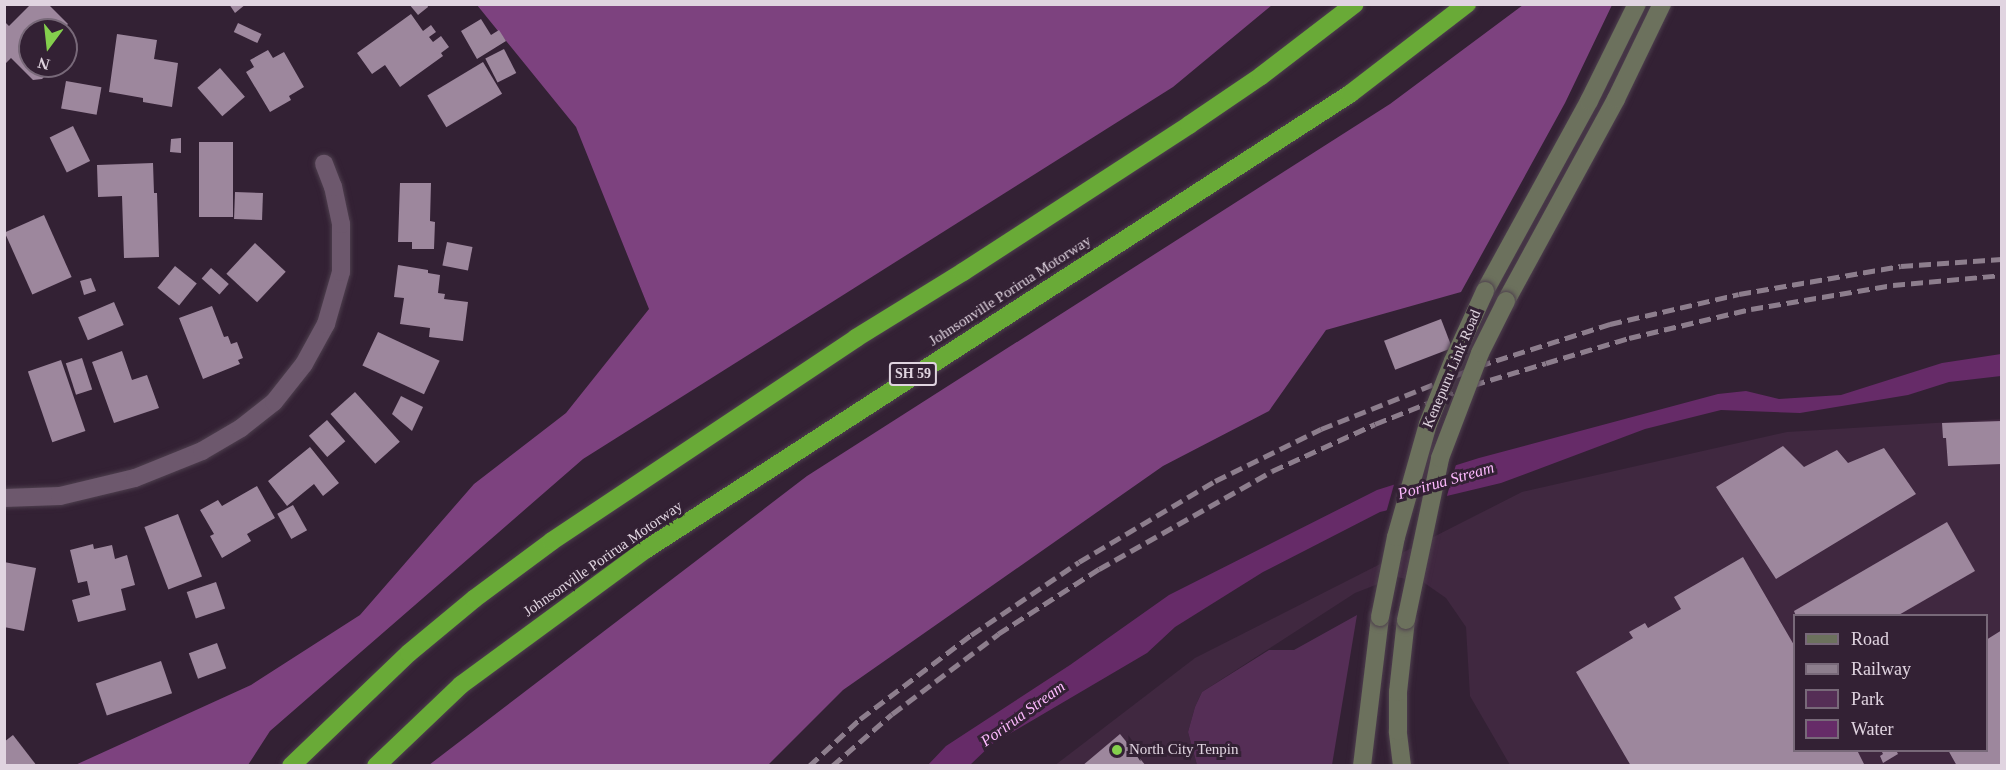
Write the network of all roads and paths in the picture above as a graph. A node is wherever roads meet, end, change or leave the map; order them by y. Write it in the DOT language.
graph roads {
  1 [pos="1355,4"];
  2 [pos="1467,4"];
  3 [pos="1637,4"];
  4 [pos="1662,4"];
  5 [pos="324,164"];
  6 [pos="4,498"];
  7 [pos="291,765"];
  8 [pos="376,765"];
  9 [pos="1362,765"];
  10 [pos="1402,765"];
  1 -- 7 [label="highway"];
  2 -- 8 [label="highway, Johnsonville Porirua Motorway / SH 59"];
  3 -- 9 [label="main road, Kenepuru Link Road, bridge"];
  4 -- 10 [label="main road, Kenepuru Link Road, bridge"];
  5 -- 6 [label="street"];
}
